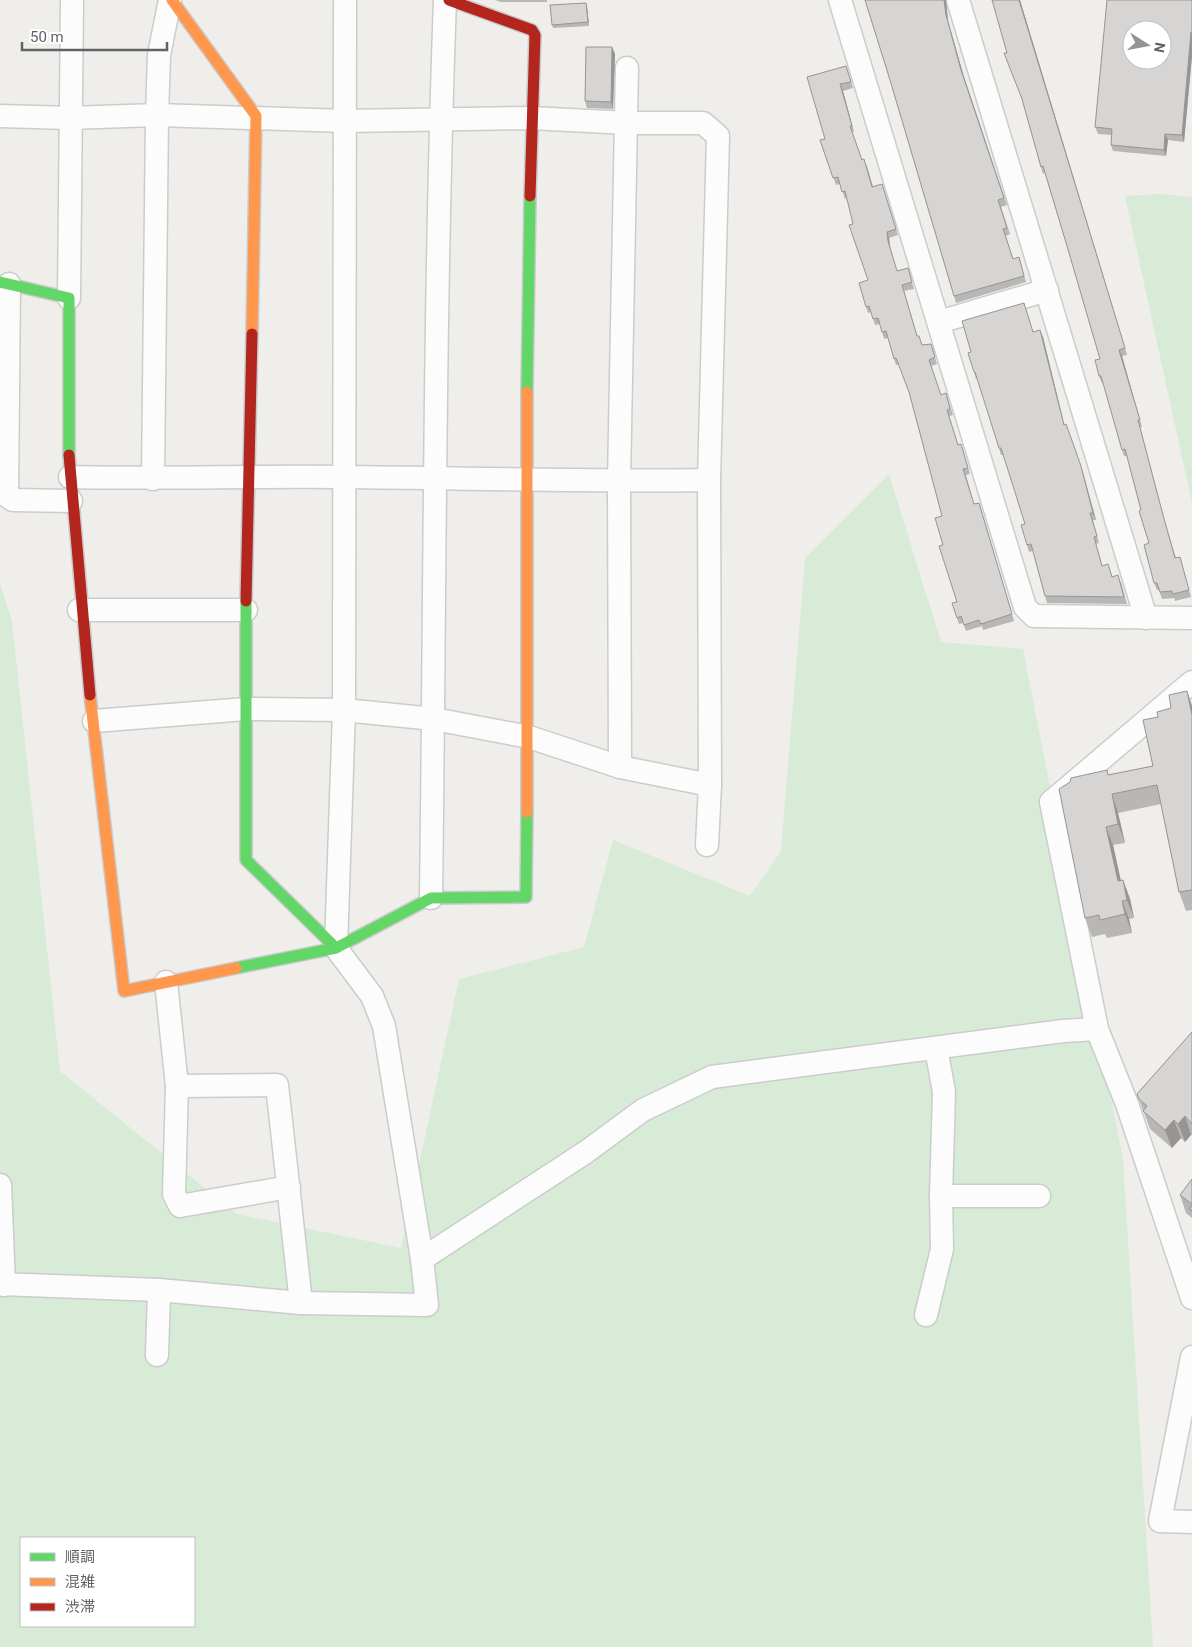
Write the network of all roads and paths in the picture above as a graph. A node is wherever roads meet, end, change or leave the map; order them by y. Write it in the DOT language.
graph roads {
  1 [pos="72,0"];
  2 [pos="171,0"];
  3 [pos="345,0"];
  4 [pos="445,0"];
  5 [pos="449,0"];
  6 [pos="840,0"];
  7 [pos="958,0"];
  8 [pos="627,68"];
  9 [pos="157,115"];
  10 [pos="0,116"];
  11 [pos="256,116"];
  12 [pos="69,118"];
  13 [pos="440,118"];
  14 [pos="531,118"];
  15 [pos="346,121"];
  16 [pos="627,123"];
  17 [pos="4,283"];
  18 [pos="1047,290"];
  19 [pos="69,298"];
  20 [pos="939,322"];
  21 [pos="70,477"];
  22 [pos="248,477"];
  23 [pos="343,477"];
  24 [pos="154,479"];
  25 [pos="435,479"];
  26 [pos="526,479"];
  27 [pos="709,480"];
  28 [pos="619,481"];
  29 [pos="4,496"];
  30 [pos="71,501"];
  31 [pos="79,610"];
  32 [pos="246,610"];
  33 [pos="1146,618"];
  34 [pos="1192,618"];
  35 [pos="1192,682"];
  36 [pos="246,709"];
  37 [pos="344,710"];
  38 [pos="434,719"];
  39 [pos="94,721"];
  40 [pos="529,737"];
  41 [pos="620,767"];
  42 [pos="710,785"];
  43 [pos="707,845"];
  44 [pos="431,898"];
  45 [pos="336,948"];
  46 [pos="166,982"];
  47 [pos="1097,1029"];
  48 [pos="936,1048"];
  49 [pos="177,1086"];
  50 [pos="0,1185"];
  51 [pos="289,1187"];
  52 [pos="941,1196"];
  53 [pos="1039,1196"];
  54 [pos="422,1259"];
  55 [pos="2,1285"];
  56 [pos="159,1290"];
  57 [pos="1192,1298"];
  58 [pos="301,1303"];
  59 [pos="926,1315"];
  60 [pos="157,1355"];
  61 [pos="1192,1357"];
  62 [pos="1192,1522"];
  1 -- 12 [label="street"];
  2 -- 9 [label="street"];
  2 -- 11 [label="street"];
  3 -- 15 [label="street"];
  4 -- 13 [label="street"];
  5 -- 14 [label="street"];
  6 -- 20 [label="street"];
  7 -- 18 [label="street"];
  8 -- 16 [label="street"];
  9 -- 11 [label="street"];
  9 -- 12 [label="street"];
  9 -- 24 [label="street"];
  10 -- 12 [label="street"];
  11 -- 15 [label="street"];
  11 -- 22 [label="street"];
  12 -- 19 [label="street"];
  13 -- 14 [label="street"];
  13 -- 15 [label="street"];
  13 -- 25 [label="street"];
  14 -- 16 [label="street"];
  14 -- 26 [label="street"];
  15 -- 23 [label="street"];
  16 -- 27 [label="street"];
  16 -- 28 [label="street"];
  17 -- 19 [label="street"];
  17 -- 29 [label="street"];
  18 -- 20 [label="street"];
  18 -- 33 [label="street"];
  19 -- 21 [label="street"];
  20 -- 33 [label="street"];
  21 -- 24 [label="street"];
  21 -- 30 [label="street"];
  22 -- 23 [label="street"];
  22 -- 24 [label="street"];
  22 -- 32 [label="street"];
  23 -- 25 [label="street"];
  23 -- 37 [label="street"];
  25 -- 26 [label="street"];
  25 -- 38 [label="street"];
  26 -- 28 [label="street"];
  26 -- 40 [label="street"];
  27 -- 28 [label="street"];
  27 -- 42 [label="street"];
  28 -- 41 [label="street"];
  29 -- 30 [label="street"];
  30 -- 31 [label="street"];
  31 -- 32 [label="street"];
  31 -- 39 [label="street"];
  32 -- 36 [label="street"];
  33 -- 34 [label="street"];
  35 -- 47 [label="street"];
  36 -- 37 [label="street"];
  36 -- 39 [label="street"];
  36 -- 45 [label="street"];
  37 -- 38 [label="street"];
  37 -- 45 [label="street"];
  38 -- 40 [label="street"];
  38 -- 44 [label="street"];
  39 -- 46 [label="street"];
  40 -- 41 [label="street"];
  40 -- 44 [label="street"];
  41 -- 42 [label="street"];
  42 -- 43 [label="street"];
  44 -- 45 [label="street"];
  45 -- 46 [label="street"];
  45 -- 54 [label="street"];
  46 -- 49 [label="street"];
  47 -- 48 [label="street"];
  47 -- 57 [label="street"];
  48 -- 52 [label="street"];
  48 -- 54 [label="street"];
  49 -- 51 [label="street"];
  49 -- 51 [label="street"];
  50 -- 55 [label="street"];
  51 -- 58 [label="street"];
  52 -- 53 [label="street"];
  52 -- 59 [label="street"];
  54 -- 58 [label="street"];
  55 -- 56 [label="street"];
  56 -- 58 [label="street"];
  56 -- 60 [label="street"];
  61 -- 62 [label="street"];
}
